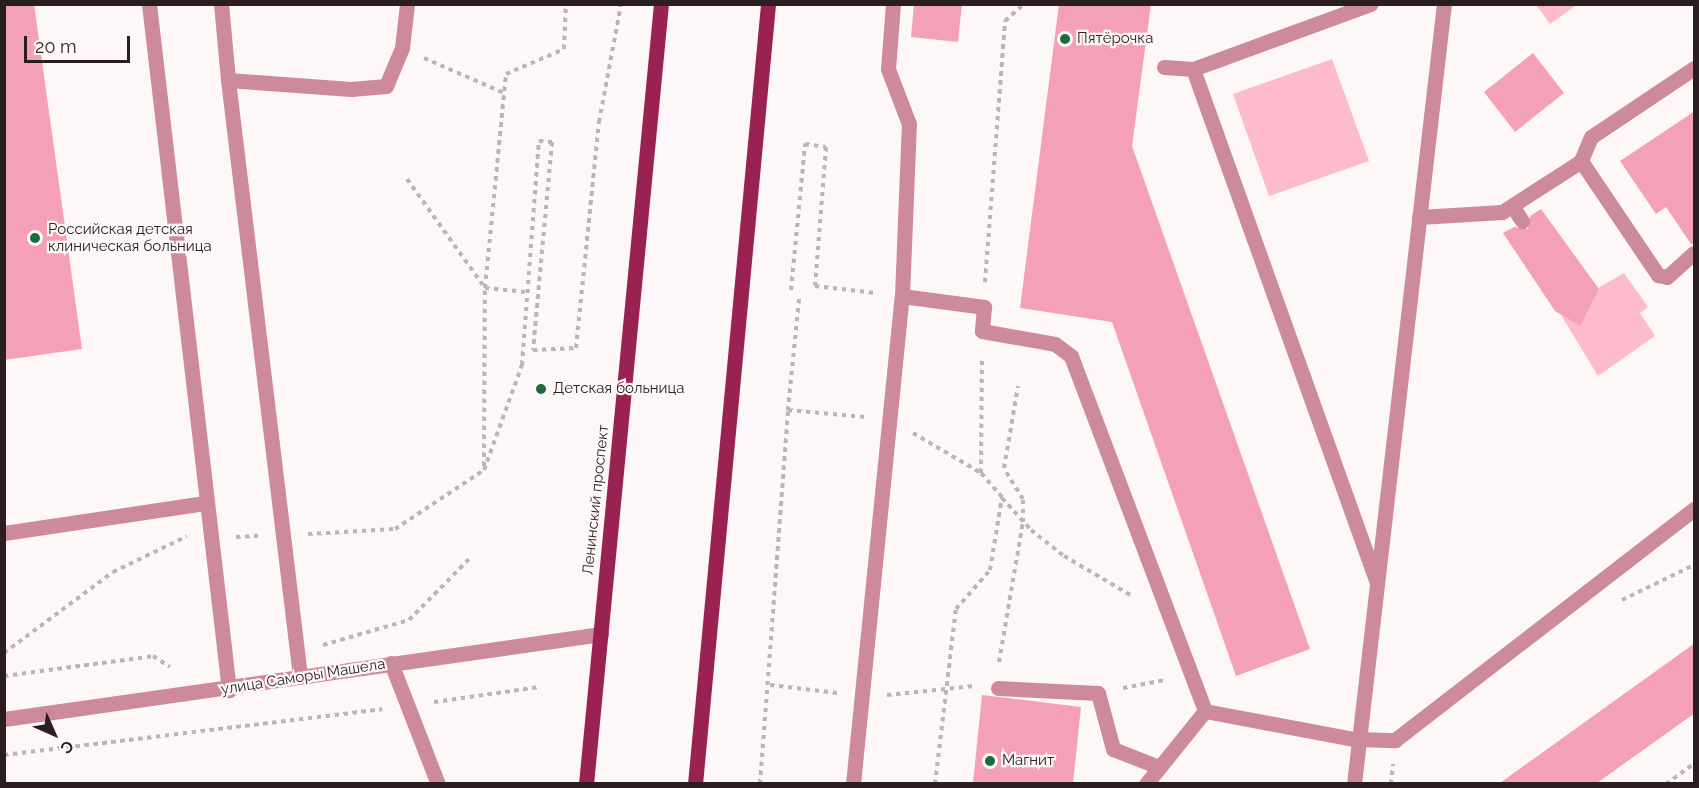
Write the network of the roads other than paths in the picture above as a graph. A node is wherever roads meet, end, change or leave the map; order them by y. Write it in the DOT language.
graph roads {
  1 [pos="149,4"];
  2 [pos="221,4"];
  3 [pos="407,4"];
  4 [pos="661,4"];
  5 [pos="768,4"];
  6 [pos="893,4"];
  7 [pos="1371,4"];
  8 [pos="1444,4"];
  9 [pos="1164,67"];
  10 [pos="1695,68"];
  11 [pos="1193,69"];
  12 [pos="228,80"];
  13 [pos="1581,161"];
  14 [pos="1513,207"];
  15 [pos="1419,217"];
  16 [pos="1522,221"];
  17 [pos="1695,253"];
  18 [pos="902,296"];
  19 [pos="205,503"];
  20 [pos="1695,509"];
  21 [pos="4,533"];
  22 [pos="1377,583"];
  23 [pos="601,634"];
  24 [pos="391,663"];
  25 [pos="300,676"];
  26 [pos="998,688"];
  27 [pos="229,690"];
  28 [pos="1205,711"];
  29 [pos="4,719"];
  30 [pos="1359,740"];
  31 [pos="1159,767"];
  32 [pos="438,783"];
  33 [pos="586,783"];
  34 [pos="695,783"];
  35 [pos="853,783"];
  36 [pos="1146,783"];
  37 [pos="1354,783"];
  1 -- 19 [label="street"];
  2 -- 12 [label="street"];
  3 -- 12 [label="street"];
  4 -- 23 [label="main road, Ленинский проспект"];
  5 -- 34 [label="main road"];
  6 -- 18 [label="street"];
  7 -- 11 [label="street"];
  8 -- 15 [label="street"];
  9 -- 11 [label="street"];
  10 -- 13 [label="street"];
  11 -- 22 [label="street"];
  12 -- 25 [label="street"];
  13 -- 14 [label="street"];
  13 -- 17 [label="street"];
  14 -- 15 [label="street"];
  14 -- 16 [label="street"];
  15 -- 22 [label="street"];
  18 -- 28 [label="street"];
  18 -- 35 [label="street"];
  19 -- 21 [label="street"];
  19 -- 27 [label="street"];
  20 -- 30 [label="street"];
  22 -- 30 [label="street"];
  23 -- 24 [label="street, улица Саморы Машела"];
  23 -- 33 [label="main road, Ленинский проспект"];
  24 -- 25 [label="street, улица Саморы Машела"];
  24 -- 32 [label="street"];
  25 -- 27 [label="street, улица Саморы Машела"];
  26 -- 31 [label="street"];
  27 -- 29 [label="street, улица Саморы Машела"];
  28 -- 30 [label="street"];
  28 -- 31 [label="street"];
  30 -- 37 [label="street"];
  31 -- 36 [label="street"];
}
